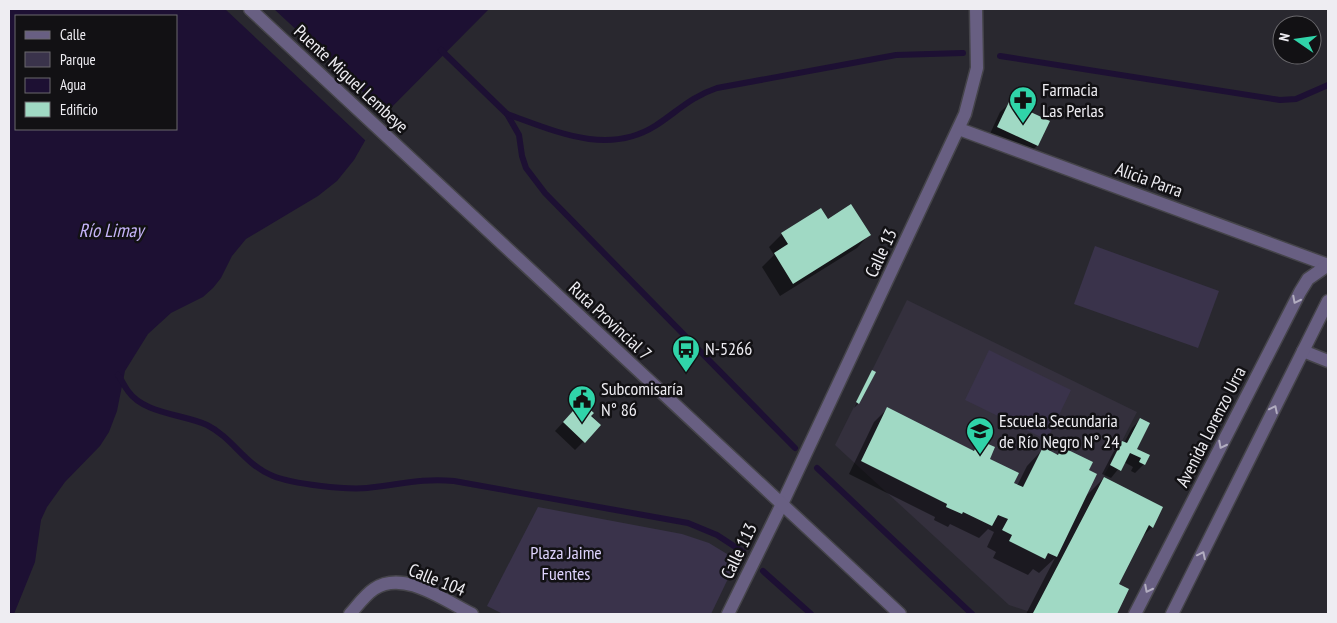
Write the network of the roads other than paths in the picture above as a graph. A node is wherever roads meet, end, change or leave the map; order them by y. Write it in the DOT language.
graph roads {
  1 [pos="250,9"];
  2 [pos="976,9"];
  3 [pos="959,129"];
  4 [pos="406,155"];
  5 [pos="1328,265"];
  6 [pos="1328,301"];
  7 [pos="1304,351"];
  8 [pos="1328,361"];
  9 [pos="782,504"];
  10 [pos="350,614"];
  11 [pos="472,614"];
  12 [pos="728,614"];
  13 [pos="900,614"];
  14 [pos="1135,614"];
  15 [pos="1172,614"];
  1 -- 4 [label="street, Puente Miguel Lembeye"];
  2 -- 3 [label="street, Calle 13"];
  3 -- 5 [label="street, Alicia Parra"];
  3 -- 9 [label="street, Calle 13"];
  4 -- 9 [label="street, Ruta Provincial 7"];
  5 -- 14 [label="street, Avenida Lorenzo Urra, one-way"];
  6 -- 7 [label="street"];
  7 -- 8 [label="street"];
  15 -- 7 [label="street, one-way"];
  9 -- 12 [label="street, Calle 113"];
  9 -- 13 [label="street, Ruta Provincial 7"];
  10 -- 11 [label="street, Calle 104"];
}
